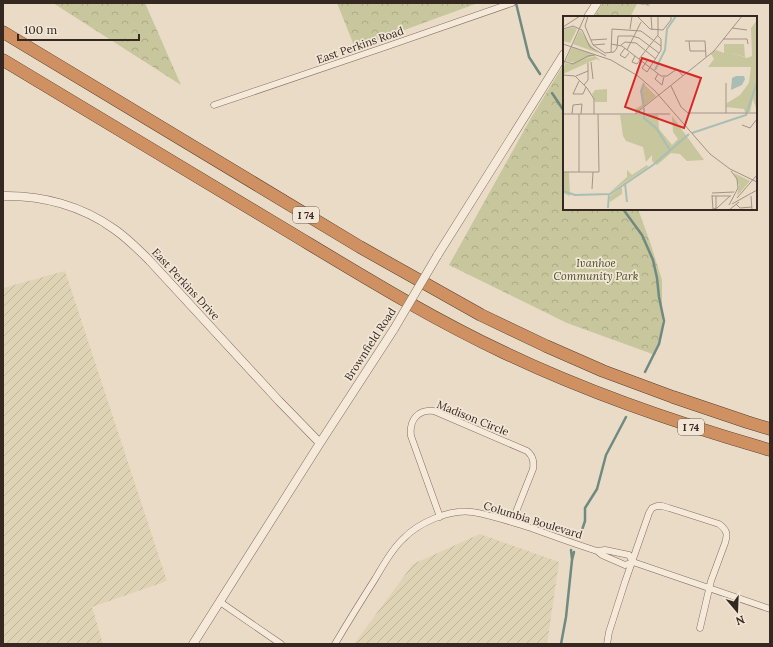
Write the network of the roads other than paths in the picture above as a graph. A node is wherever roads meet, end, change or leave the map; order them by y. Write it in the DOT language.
graph roads {
  1 [pos="597,3"];
  2 [pos="509,4"];
  3 [pos="589,16"];
  4 [pos="3,32"];
  5 [pos="563,56"];
  6 [pos="3,60"];
  7 [pos="214,105"];
  8 [pos="3,196"];
  9 [pos="770,429"];
  10 [pos="320,442"];
  11 [pos="770,450"];
  12 [pos="440,517"];
  13 [pos="512,522"];
  14 [pos="597,550"];
  15 [pos="632,562"];
  16 [pos="710,589"];
  17 [pos="220,602"];
  18 [pos="770,609"];
  19 [pos="700,628"];
  20 [pos="193,644"];
  21 [pos="281,644"];
  22 [pos="335,644"];
  23 [pos="606,644"];
  1 -- 3 [label="street"];
  2 -- 7 [label="street, East Perkins Road"];
  4 -- 9 [label="highway, I 74"];
  5 -- 10 [label="street, Brownfield Road, bridge"];
  6 -- 11 [label="highway, I 74"];
  8 -- 10 [label="street, East Perkins Drive"];
  10 -- 17 [label="street, Brownfield Road"];
  12 -- 13 [label="street, Columbia Boulevard"];
  12 -- 13 [label="street, Madison Circle"];
  12 -- 22 [label="street, Columbia Boulevard"];
  13 -- 14 [label="street, Columbia Boulevard"];
  14 -- 15 [label="street, Columbia Boulevard"];
  14 -- 15 [label="street, Columbia Boulevard"];
  15 -- 16 [label="street, Columbia Boulevard"];
  15 -- 16 [label="street"];
  15 -- 23 [label="street"];
  16 -- 18 [label="street, Columbia Boulevard"];
  16 -- 19 [label="street"];
  17 -- 20 [label="street, Brownfield Road"];
  17 -- 21 [label="street"];
}
